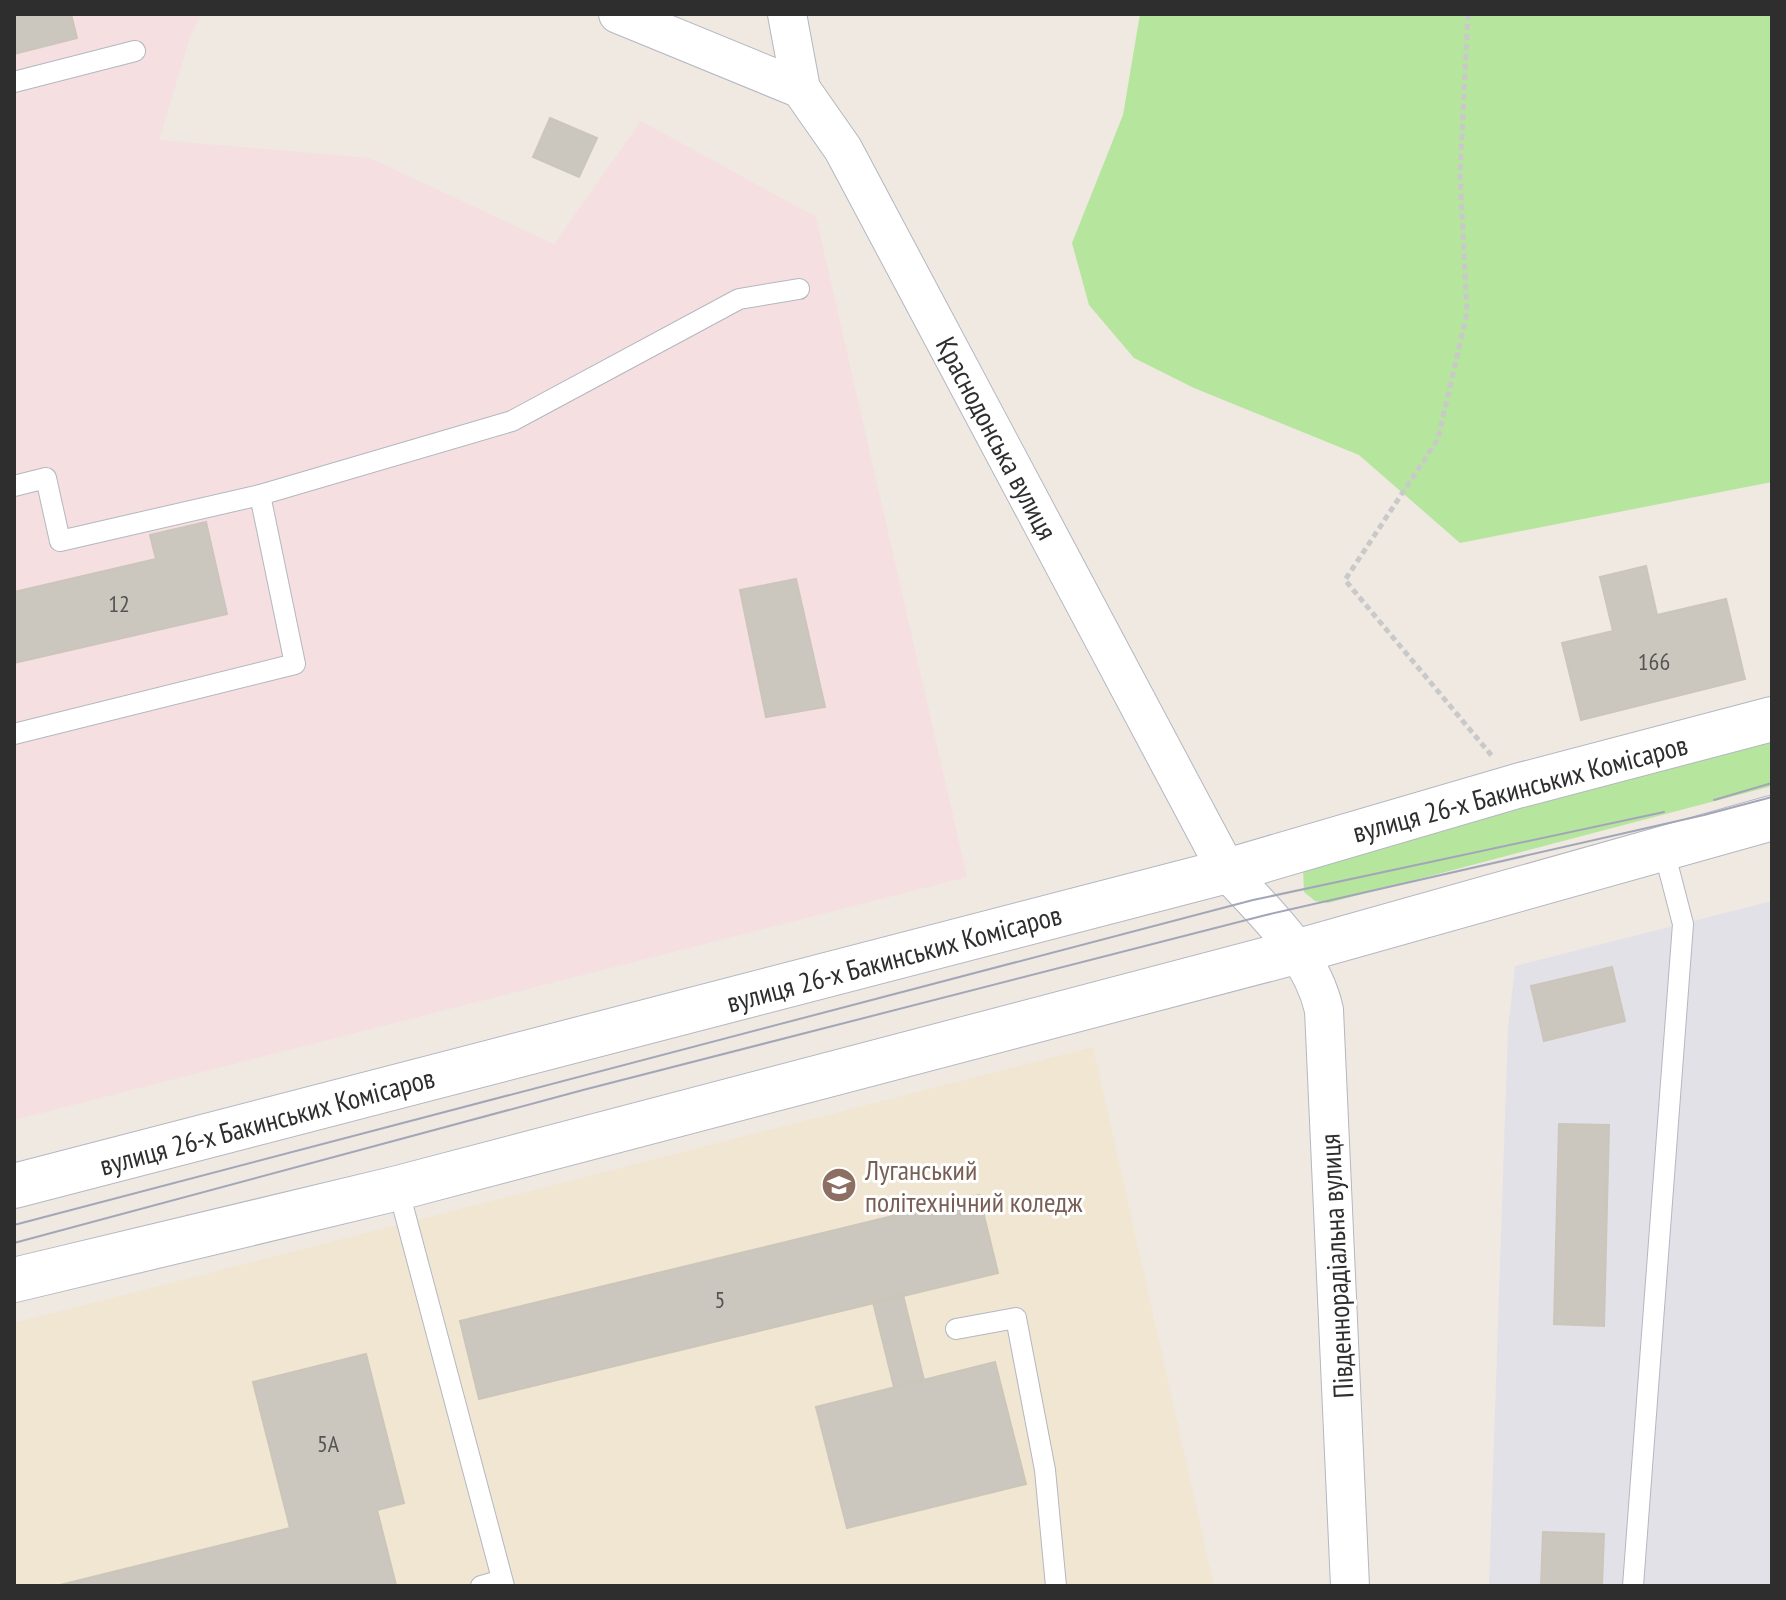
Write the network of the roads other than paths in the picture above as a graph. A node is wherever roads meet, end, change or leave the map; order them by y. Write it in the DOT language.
graph roads {
  1 [pos="618,14"];
  2 [pos="787,14"];
  3 [pos="135,51"];
  4 [pos="14,82"];
  5 [pos="801,89"];
  6 [pos="799,289"];
  7 [pos="14,486"];
  8 [pos="260,495"];
  9 [pos="1772,719"];
  10 [pos="14,734"];
  11 [pos="1772,818"];
  12 [pos="1663,847"];
  13 [pos="1227,871"];
  14 [pos="1299,951"];
  15 [pos="14,1186"];
  16 [pos="398,1188"];
  17 [pos="14,1280"];
  18 [pos="956,1329"];
  19 [pos="503,1583"];
  20 [pos="481,1586"];
  21 [pos="1056,1586"];
  22 [pos="1350,1586"];
  23 [pos="1633,1586"];
  1 -- 5 [label="street"];
  2 -- 5 [label="street"];
  3 -- 4 [label="lane"];
  5 -- 13 [label="street, Краснодонська вулиця"];
  6 -- 8 [label="lane"];
  7 -- 8 [label="lane"];
  8 -- 10 [label="lane"];
  9 -- 13 [label="street, вулиця 26-х Бакинських Комісаров"];
  11 -- 12 [label="street"];
  12 -- 14 [label="street"];
  12 -- 23 [label="lane"];
  13 -- 14 [label="street, Краснодонська вулиця"];
  13 -- 15 [label="street, вулиця 26-х Бакинських Комісаров"];
  14 -- 16 [label="street"];
  14 -- 22 [label="street, Південнорадіальна вулиця"];
  16 -- 17 [label="street"];
  16 -- 19 [label="lane"];
  18 -- 21 [label="lane"];
  19 -- 20 [label="lane"];
}
